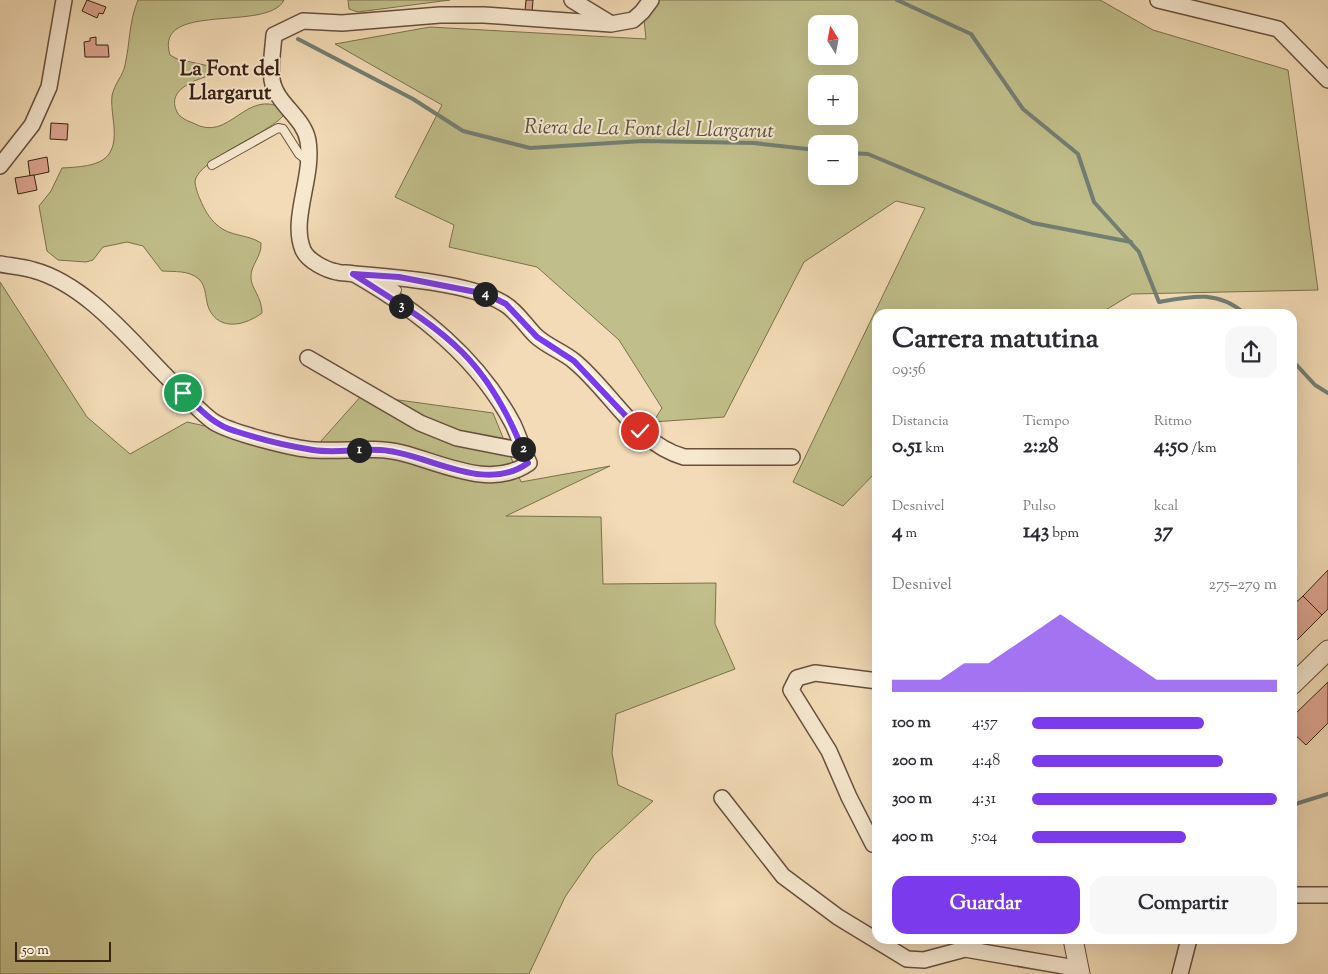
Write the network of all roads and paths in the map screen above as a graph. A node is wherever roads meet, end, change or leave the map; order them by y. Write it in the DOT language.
graph roads {
  1 [pos="64,0"];
  2 [pos="572,0"];
  3 [pos="650,0"];
  4 [pos="1158,0"];
  5 [pos="611,24"];
  6 [pos="1328,80"];
  7 [pos="309,162"];
  8 [pos="212,165"];
  9 [pos="0,166"];
  10 [pos="0,264"];
  11 [pos="353,274"];
  12 [pos="379,276"];
  13 [pos="397,290"];
  14 [pos="308,358"];
  15 [pos="526,457"];
  16 [pos="792,458"];
  17 [pos="1328,650"];
  18 [pos="872,680"];
  19 [pos="1297,680"];
  20 [pos="722,798"];
  21 [pos="872,842"];
  22 [pos="1297,895"];
  23 [pos="1328,895"];
  24 [pos="872,938"];
  25 [pos="882,944"];
  26 [pos="963,944"];
  27 [pos="1075,944"];
  28 [pos="1188,944"];
  29 [pos="1080,973"];
  30 [pos="1180,974"];
  1 -- 9 [label="street"];
  2 -- 5 [label="street"];
  3 -- 5 [label="street"];
  4 -- 6 [label="street"];
  5 -- 7 [label="street"];
  7 -- 8 [label="lane"];
  7 -- 11 [label="street"];
  10 -- 15 [label="street"];
  11 -- 12 [label="street"];
  11 -- 15 [label="street"];
  12 -- 13 [label="lane"];
  12 -- 16 [label="street"];
  14 -- 15 [label="street"];
  17 -- 19 [label="street"];
  18 -- 21 [label="street"];
  20 -- 24 [label="street"];
  22 -- 23 [label="street"];
  25 -- 26 [label="street"];
  26 -- 29 [label="street"];
  27 -- 29 [label="street"];
  28 -- 30 [label="street"];
}
